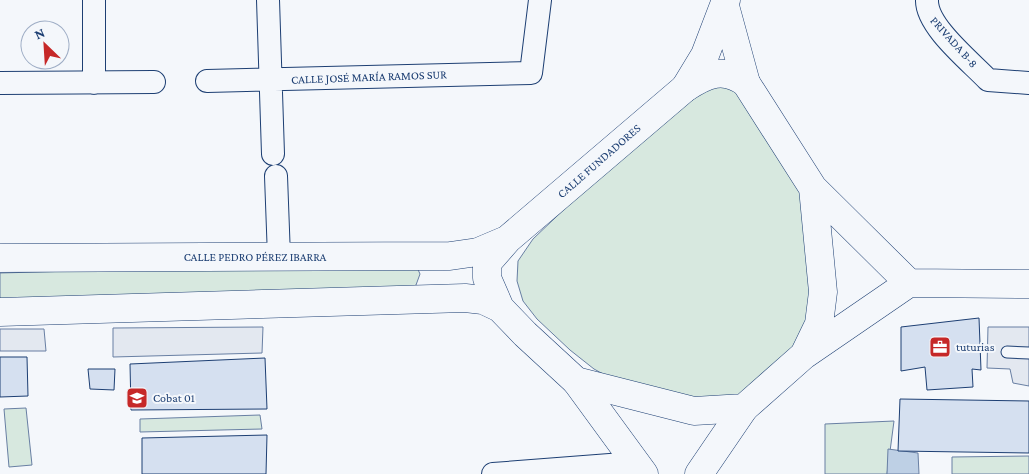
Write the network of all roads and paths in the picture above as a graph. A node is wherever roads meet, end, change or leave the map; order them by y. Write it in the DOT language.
graph roads {
  1 [pos="94,0"];
  2 [pos="268,0"];
  3 [pos="540,0"];
  4 [pos="927,0"];
  5 [pos="726,3"];
  6 [pos="269,80"];
  7 [pos="207,81"];
  8 [pos="94,82"];
  9 [pos="154,82"];
  10 [pos="0,83"];
  11 [pos="746,83"];
  12 [pos="1029,83"];
  13 [pos="685,88"];
  14 [pos="273,154"];
  15 [pos="276,176"];
  16 [pos="813,188"];
  17 [pos="508,239"];
  18 [pos="279,257"];
  19 [pos="405,257"];
  20 [pos="0,258"];
  21 [pos="909,283"];
  22 [pos="1029,284"];
  23 [pos="405,299"];
  24 [pos="500,308"];
  25 [pos="0,312"];
  26 [pos="1007,352"];
  27 [pos="1029,352"];
  28 [pos="804,355"];
  29 [pos="576,381"];
  30 [pos="744,408"];
  31 [pos="640,468"];
  32 [pos="500,474"];
  33 [pos="699,474"];
  1 -- 8 [label="street"];
  2 -- 6 [label="street"];
  3 -- 6 [label="street, CALLE JOSÉ MARÍA RAMOS SUR"];
  4 -- 12 [label="street, PRIVADA B-8"];
  5 -- 11 [label="main road"];
  5 -- 13 [label="main road"];
  6 -- 7 [label="street, CALLE JOSÉ MARÍA RAMOS SUR"];
  6 -- 14 [label="street"];
  8 -- 9 [label="street"];
  8 -- 10 [label="street"];
  11 -- 13 [label="main road, CALLE FUNDADORES"];
  11 -- 16 [label="main road"];
  13 -- 17 [label="main road, CALLE FUNDADORES"];
  15 -- 18 [label="street"];
  16 -- 21 [label="main road"];
  16 -- 28 [label="main road"];
  17 -- 19 [label="main road, CALLE PEDRO PÉREZ IBARRA"];
  17 -- 24 [label="main road, CALLE FUNDADORES"];
  18 -- 19 [label="main road, CALLE PEDRO PÉREZ IBARRA"];
  18 -- 20 [label="main road, CALLE PEDRO PÉREZ IBARRA"];
  19 -- 23 [label="main road"];
  21 -- 22 [label="main road"];
  21 -- 28 [label="main road"];
  23 -- 24 [label="main road"];
  23 -- 25 [label="main road"];
  24 -- 29 [label="main road, CALLE FUNDADORES"];
  26 -- 27 [label="lane"];
  28 -- 30 [label="main road"];
  29 -- 30 [label="main road, CALLE FUNDADORES"];
  29 -- 31 [label="main road, CALLE FUNDADORES"];
  30 -- 33 [label="main road"];
  31 -- 32 [label="street"];
}
